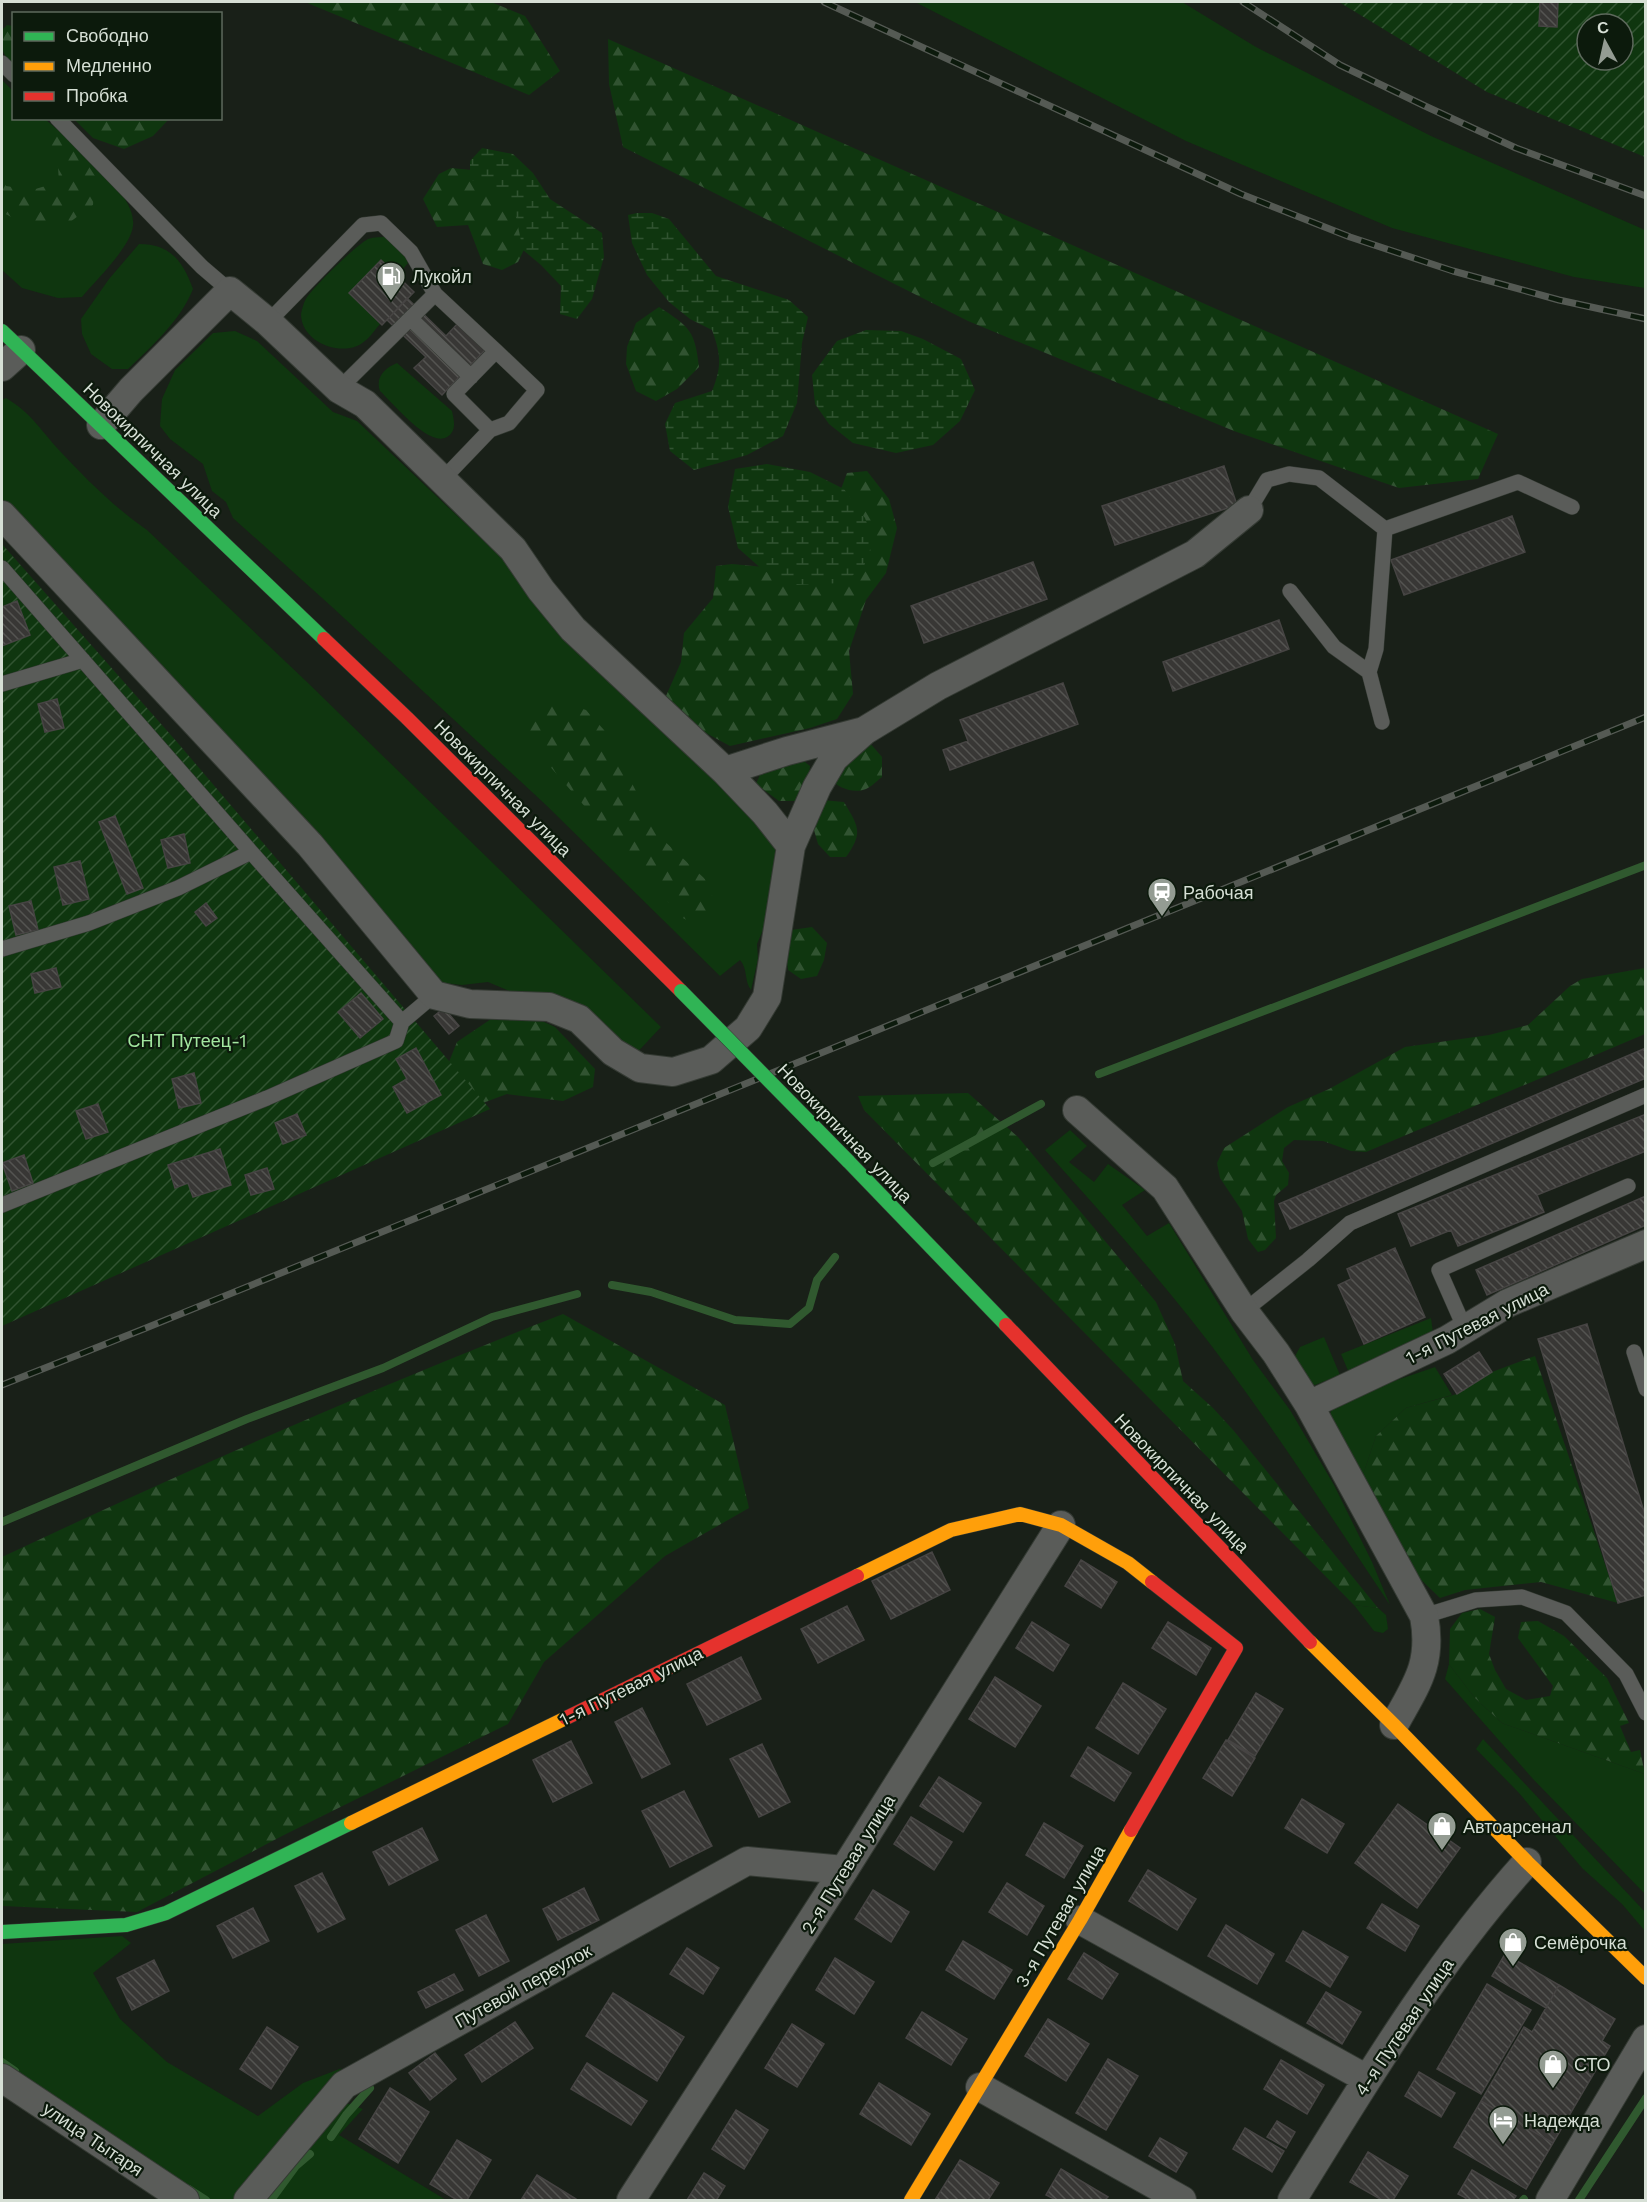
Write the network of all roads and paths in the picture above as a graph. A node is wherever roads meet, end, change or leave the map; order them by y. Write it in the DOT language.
graph roads {
  1 [pos="59,120"];
  2 [pos="230,291"];
  3 [pos="435,294"];
  4 [pos="411,319"];
  5 [pos="268,322"];
  6 [pos="8,349"];
  7 [pos="496,351"];
  8 [pos="471,377"];
  9 [pos="339,389"];
  10 [pos="101,425"];
  11 [pos="490,430"];
  12 [pos="442,479"];
  13 [pos="1572,507"];
  14 [pos="1249,510"];
  15 [pos="2,515"];
  16 [pos="1385,529"];
  17 [pos="2,568"];
  18 [pos="1290,591"];
  19 [pos="83,660"];
  20 [pos="1370,672"];
  21 [pos="2,684"];
  22 [pos="1382,722"];
  23 [pos="864,730"];
  24 [pos="725,771"];
  25 [pos="792,846"];
  26 [pos="251,852"];
  27 [pos="2,949"];
  28 [pos="434,995"];
  29 [pos="402,1022"];
  30 [pos="1646,1095"];
  31 [pos="1077,1110"];
  32 [pos="1628,1186"];
  33 [pos="2,1205"];
  34 [pos="1646,1244"];
  35 [pos="1244,1311"];
  36 [pos="1465,1329"];
  37 [pos="1634,1352"];
  38 [pos="1646,1389"];
  39 [pos="1309,1405"];
  40 [pos="1061,1525"];
  41 [pos="1424,1616"];
  42 [pos="1236,1648"];
  43 [pos="1646,1713"];
  44 [pos="1394,1725"];
  45 [pos="1527,1862"];
  46 [pos="844,1870"];
  47 [pos="1080,1920"];
  48 [pos="2,1932"];
  49 [pos="1646,1978"];
  50 [pos="1646,2039"];
  51 [pos="2,2078"];
  52 [pos="1366,2079"];
  53 [pos="980,2087"];
  54 [pos="184,2200"];
  55 [pos="248,2200"];
  56 [pos="631,2200"];
  57 [pos="911,2200"];
  58 [pos="1182,2200"];
  59 [pos="1292,2200"];
  60 [pos="1550,2200"];
  1 -- 2 [label="lane"];
  2 -- 5 [label="street"];
  2 -- 10 [label="street"];
  3 -- 4 [label="lane"];
  3 -- 5 [label="lane"];
  3 -- 7 [label="lane"];
  4 -- 8 [label="lane"];
  4 -- 9 [label="lane"];
  5 -- 9 [label="street"];
  6 -- 10 [label="main road, Новокирпичная улица"];
  7 -- 8 [label="lane"];
  7 -- 11 [label="lane"];
  8 -- 11 [label="lane"];
  9 -- 12 [label="street"];
  10 -- 44 [label="main road, Новокирпичная улица, bridge"];
  11 -- 12 [label="lane"];
  12 -- 24 [label="street"];
  13 -- 16 [label="lane"];
  14 -- 16 [label="lane"];
  14 -- 23 [label="street"];
  15 -- 28 [label="street"];
  16 -- 20 [label="lane"];
  17 -- 19 [label="lane"];
  18 -- 20 [label="lane"];
  19 -- 21 [label="lane"];
  19 -- 26 [label="lane"];
  20 -- 22 [label="lane"];
  23 -- 24 [label="street"];
  23 -- 25 [label="street"];
  24 -- 25 [label="street"];
  25 -- 28 [label="street"];
  26 -- 27 [label="lane"];
  26 -- 29 [label="lane"];
  28 -- 29 [label="lane"];
  29 -- 33 [label="lane"];
  30 -- 35 [label="lane"];
  31 -- 35 [label="street"];
  32 -- 36 [label="lane"];
  34 -- 36 [label="street, 1-я Путевая улица"];
  35 -- 39 [label="street"];
  36 -- 39 [label="street, 1-я Путевая улица"];
  37 -- 38 [label="lane"];
  39 -- 41 [label="street"];
  40 -- 42 [label="main road, 1-я Путевая улица"];
  40 -- 46 [label="street, 2-я Путевая улица"];
  40 -- 48 [label="main road, 1-я Путевая улица"];
  41 -- 43 [label="lane"];
  41 -- 44 [label="street"];
  42 -- 47 [label="main road, 3-я Путевая улица"];
  44 -- 45 [label="main road, Новокирпичная улица"];
  45 -- 49 [label="main road, Новокирпичная улица"];
  45 -- 52 [label="street, 4-я Путевая улица"];
  46 -- 55 [label="street, Путевой переулок"];
  46 -- 56 [label="street, 2-я Путевая улица"];
  47 -- 52 [label="street"];
  47 -- 53 [label="main road, 3-я Путевая улица"];
  50 -- 60 [label="street"];
  51 -- 54 [label="street, улица Тытаря"];
  52 -- 59 [label="street, 4-я Путевая улица"];
  53 -- 57 [label="main road, 3-я Путевая улица"];
  53 -- 58 [label="street"];
}
